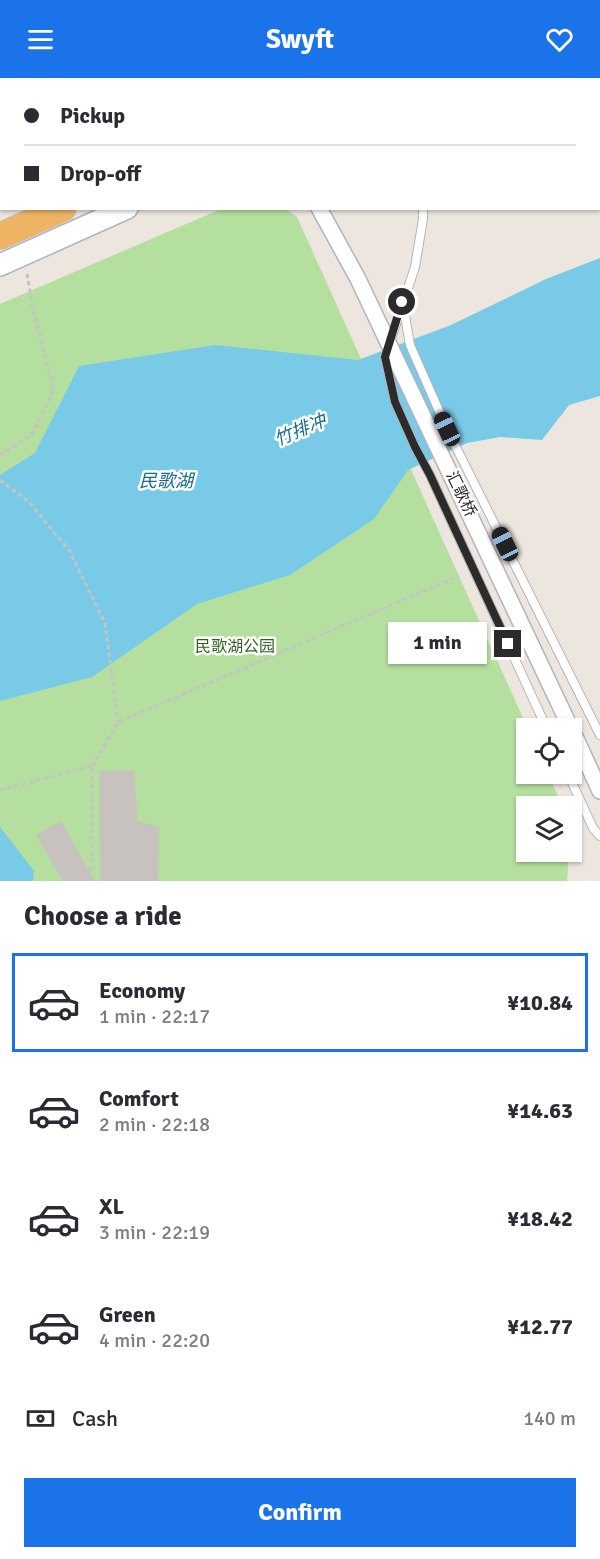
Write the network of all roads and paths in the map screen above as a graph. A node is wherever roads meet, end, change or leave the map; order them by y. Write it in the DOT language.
graph roads {
  1 [pos="58,210"];
  2 [pos="123,210"];
  3 [pos="320,210"];
  4 [pos="423,210"];
  5 [pos="0,236"];
  6 [pos="24,254"];
  7 [pos="1,264"];
  8 [pos="402,302"];
  9 [pos="0,455"];
  10 [pos="0,480"];
  11 [pos="459,576"];
  12 [pos="542,718"];
  13 [pos="566,718"];
  14 [pos="118,722"];
  15 [pos="600,735"];
  16 [pos="582,753"];
  17 [pos="92,766"];
  18 [pos="573,784"];
  19 [pos="0,790"];
  20 [pos="600,791"];
  21 [pos="600,836"];
  22 [pos="91,881"];
  1 -- 5 [label="highway"];
  2 -- 6 [label="main road"];
  3 -- 13 [label="street, 汇歌桥"];
  4 -- 8 [label="lane"];
  6 -- 7 [label="main road"];
  6 -- 9 [label="path"];
  8 -- 12 [label="lane"];
  8 -- 15 [label="lane"];
  10 -- 14 [label="path"];
  11 -- 14 [label="path"];
  14 -- 17 [label="path"];
  16 -- 20 [label="street, 汇歌桥"];
  17 -- 19 [label="path"];
  17 -- 22 [label="path"];
  18 -- 21 [label="lane"];
}
